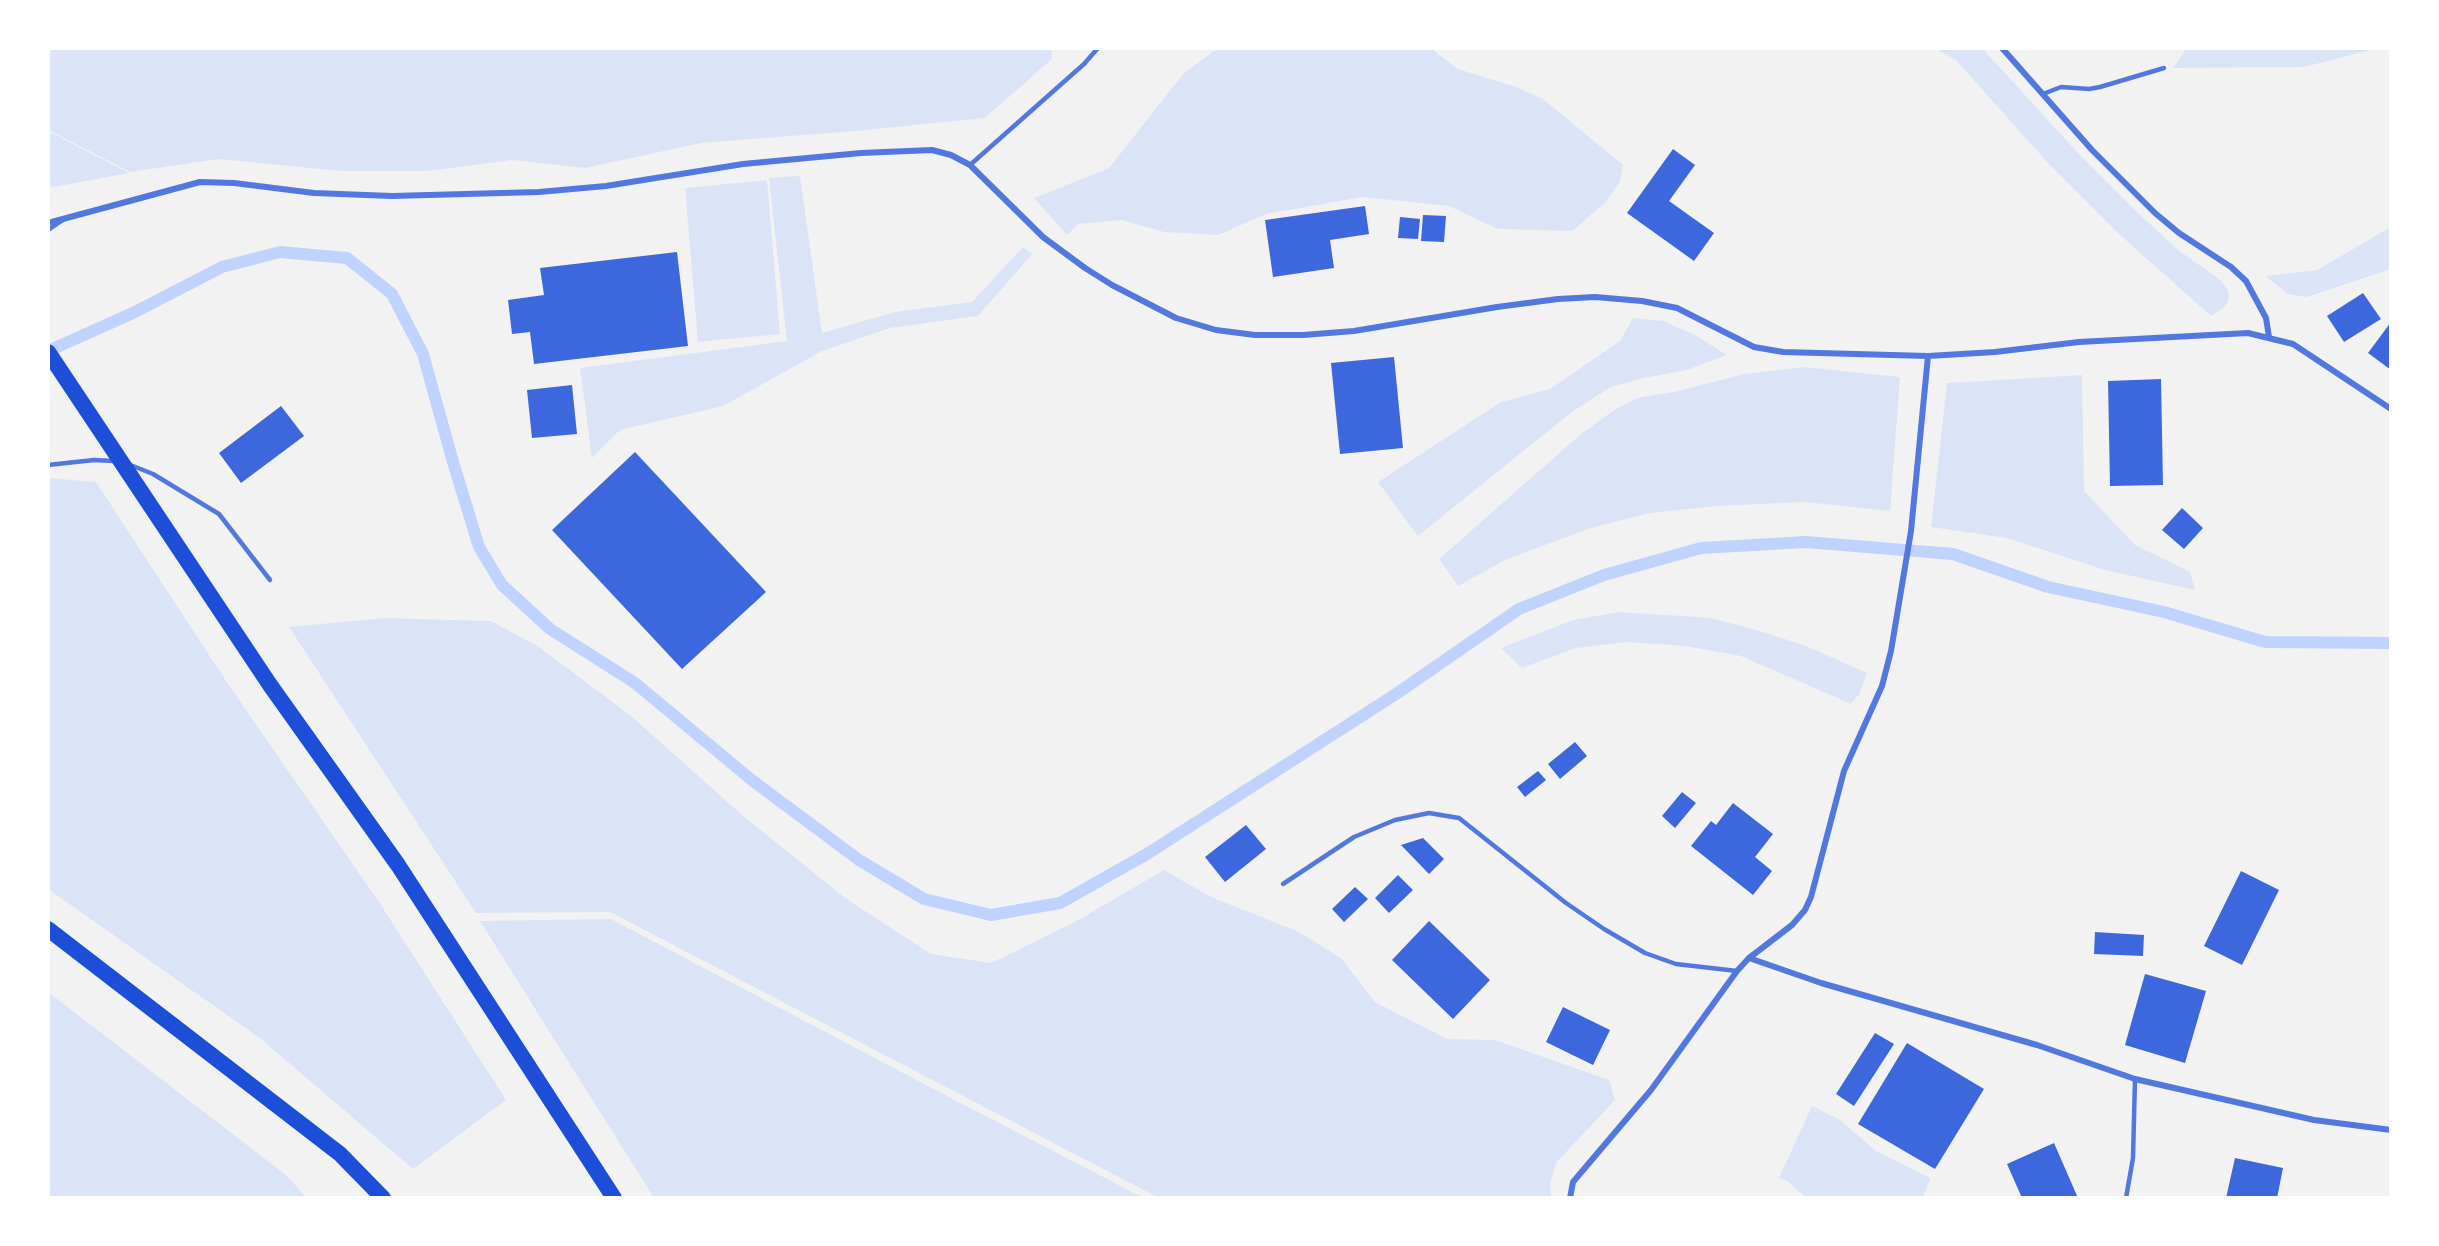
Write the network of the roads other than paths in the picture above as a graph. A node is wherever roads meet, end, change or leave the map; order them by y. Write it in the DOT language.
graph roads {
  1 [pos="1098,48"];
  2 [pos="2002,48"];
  3 [pos="2164,68"];
  4 [pos="2043,94"];
  5 [pos="970,165"];
  6 [pos="65,219"];
  7 [pos="48,223"];
  8 [pos="48,230"];
  9 [pos="2270,337"];
  10 [pos="48,352"];
  11 [pos="1928,356"];
  12 [pos="2391,409"];
  13 [pos="48,465"];
  14 [pos="270,580"];
  15 [pos="1283,884"];
  16 [pos="48,929"];
  17 [pos="1749,958"];
  18 [pos="1737,970"];
  19 [pos="2135,1079"];
  20 [pos="2391,1130"];
  21 [pos="383,1198"];
  22 [pos="614,1198"];
  23 [pos="1570,1198"];
  24 [pos="2126,1198"];
  1 -- 5 [label="lane"];
  2 -- 4 [label="street"];
  3 -- 4 [label="lane"];
  4 -- 9 [label="street"];
  5 -- 6 [label="street"];
  5 -- 11 [label="street"];
  6 -- 7 [label="street"];
  6 -- 8 [label="lane"];
  9 -- 11 [label="street"];
  9 -- 12 [label="street"];
  10 -- 22 [label="highway"];
  11 -- 17 [label="street"];
  13 -- 14 [label="lane"];
  15 -- 18 [label="lane"];
  16 -- 21 [label="highway"];
  17 -- 18 [label="street"];
  17 -- 19 [label="street"];
  18 -- 23 [label="street"];
  19 -- 20 [label="street"];
  19 -- 24 [label="lane"];
}
